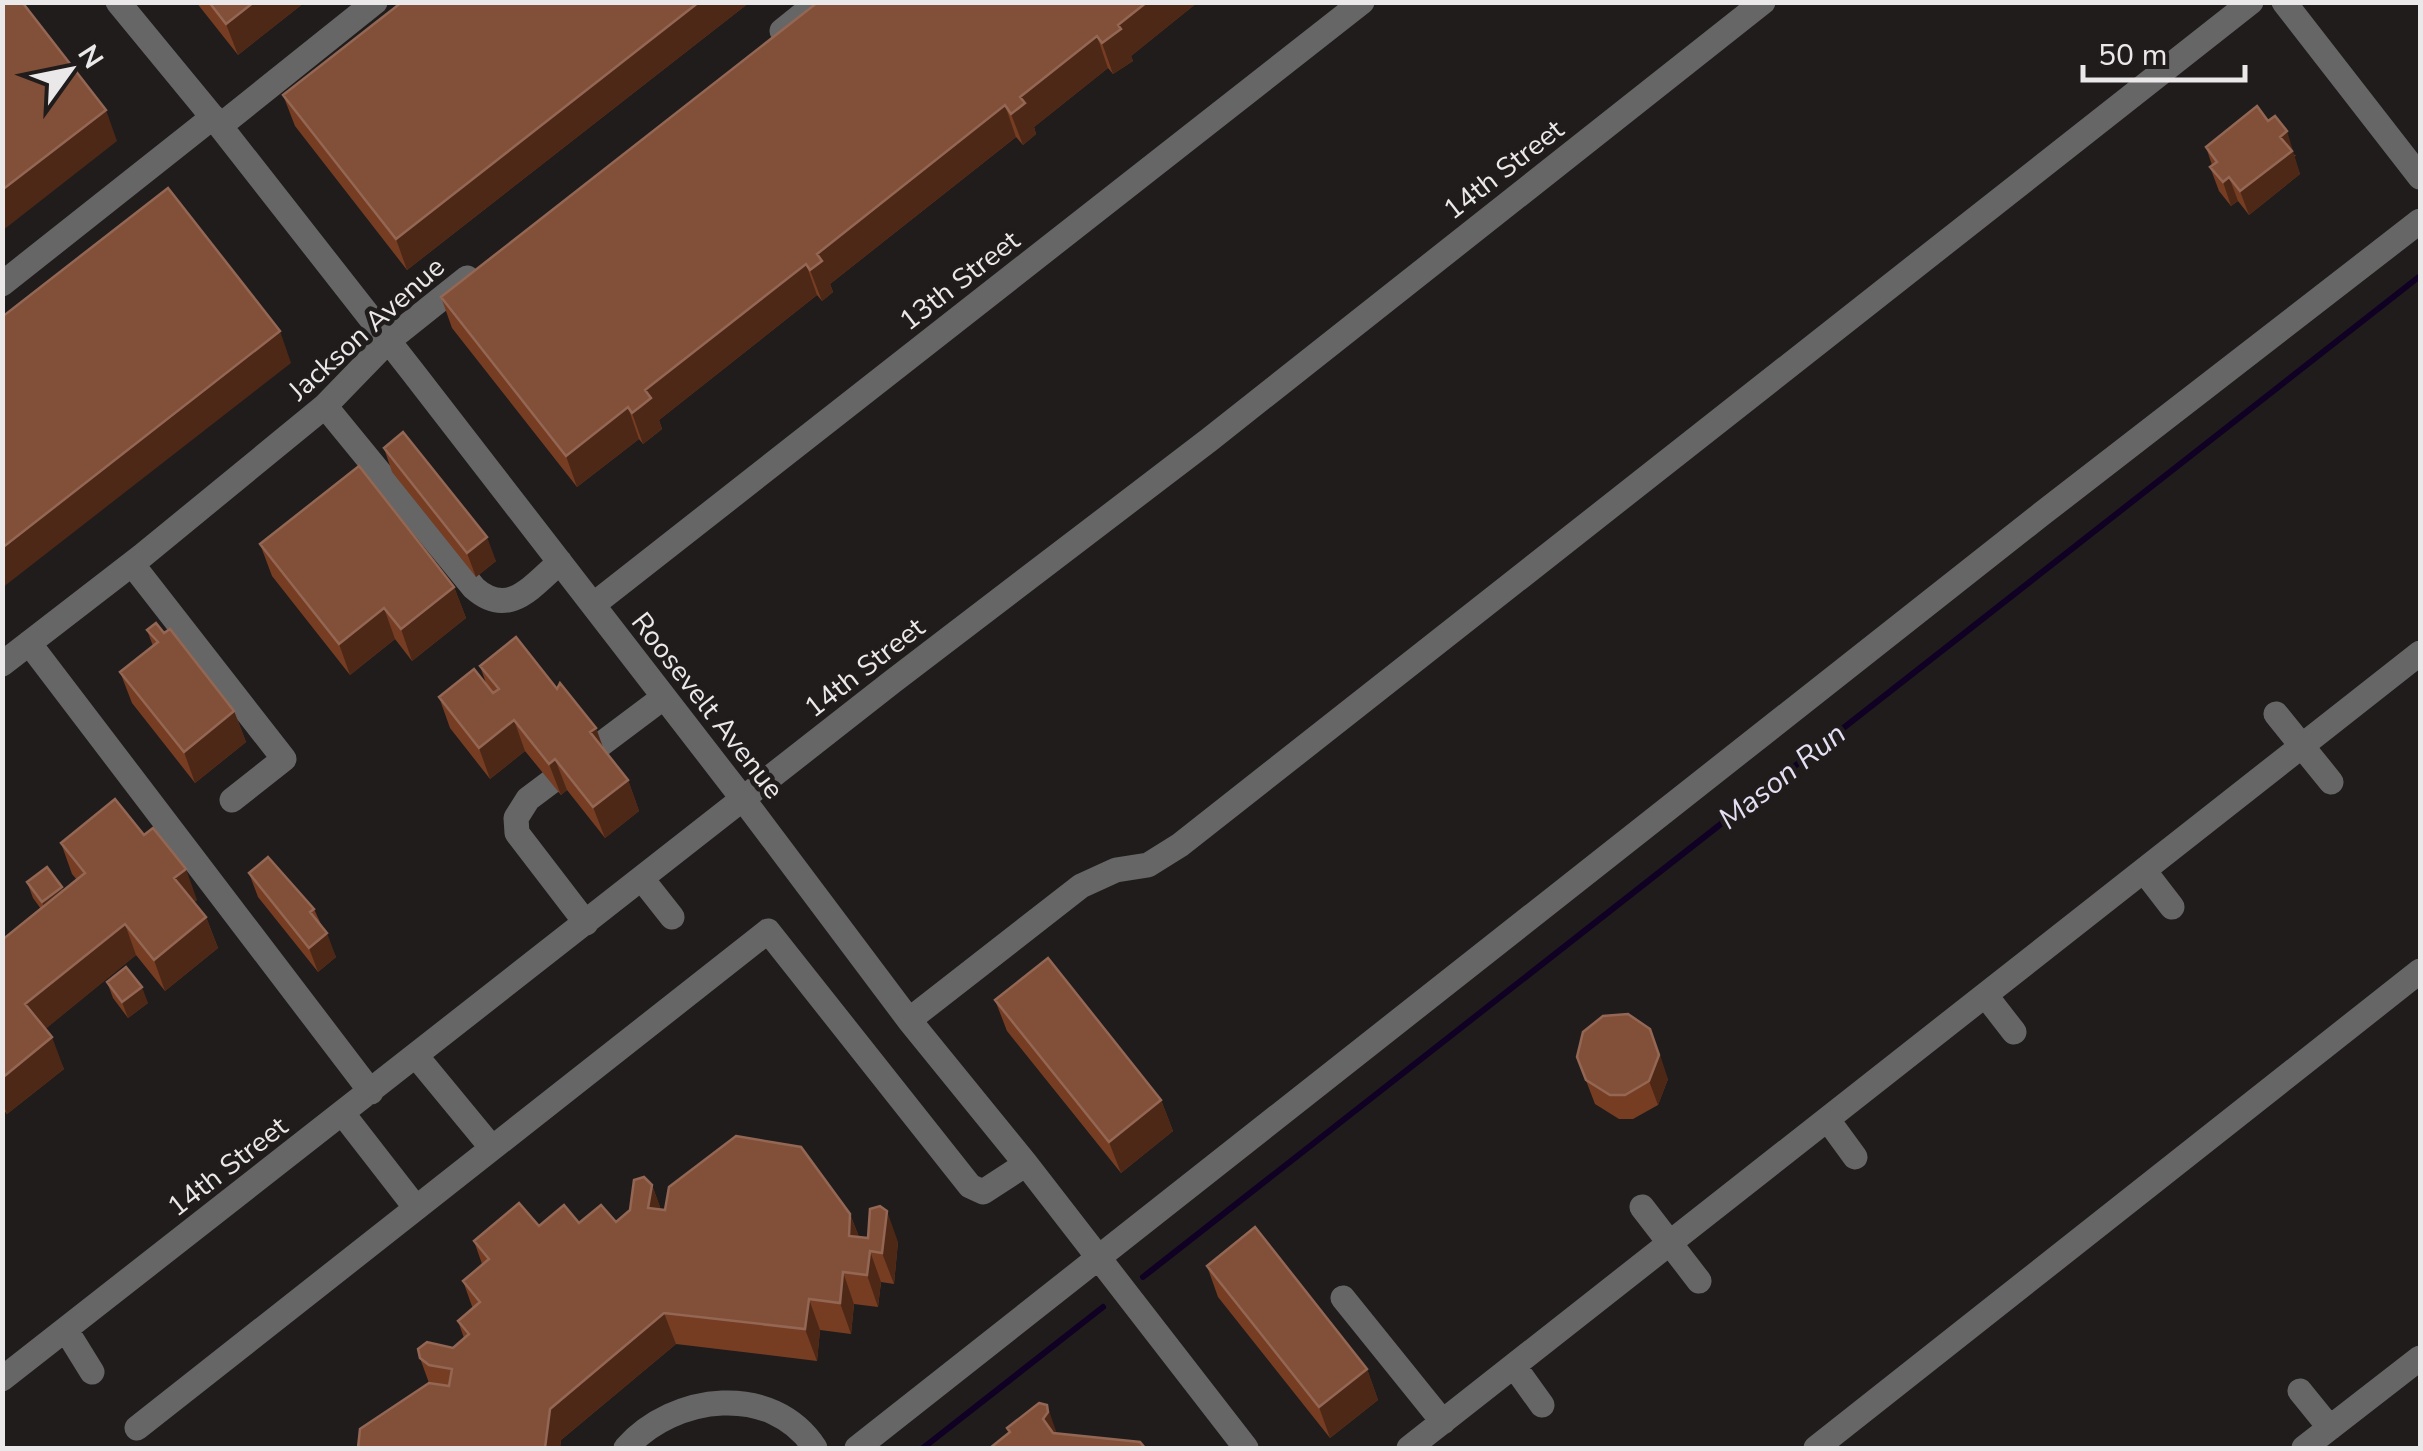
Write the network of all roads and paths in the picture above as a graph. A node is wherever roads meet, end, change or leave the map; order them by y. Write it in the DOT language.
graph roads {
  1 [pos="118,2"];
  2 [pos="375,2"];
  3 [pos="818,2"];
  4 [pos="1362,2"];
  5 [pos="1763,2"];
  6 [pos="2251,2"];
  7 [pos="2284,2"];
  8 [pos="759,48"];
  9 [pos="216,121"];
  10 [pos="2420,177"];
  11 [pos="2420,221"];
  12 [pos="484,266"];
  13 [pos="2,284"];
  14 [pos="388,341"];
  15 [pos="325,406"];
  16 [pos="560,562"];
  17 [pos="132,564"];
  18 [pos="593,605"];
  19 [pos="29,643"];
  20 [pos="2420,654"];
  21 [pos="2,664"];
  22 [pos="664,696"];
  23 [pos="2276,714"];
  24 [pos="2303,747"];
  25 [pos="2331,782"];
  26 [pos="744,799"];
  27 [pos="232,800"];
  28 [pos="2145,872"];
  29 [pos="642,879"];
  30 [pos="2172,907"];
  31 [pos="672,917"];
  32 [pos="586,923"];
  33 [pos="2420,971"];
  34 [pos="1986,996"];
  35 [pos="909,1020"];
  36 [pos="2014,1032"];
  37 [pos="417,1057"];
  38 [pos="372,1092"];
  39 [pos="343,1114"];
  40 [pos="1828,1120"];
  41 [pos="492,1148"];
  42 [pos="1856,1157"];
  43 [pos="1026,1164"];
  44 [pos="1642,1207"];
  45 [pos="416,1208"];
  46 [pos="1670,1244"];
  47 [pos="1096,1258"];
  48 [pos="1699,1281"];
  49 [pos="1343,1298"];
  50 [pos="66,1330"];
  51 [pos="2420,1358"];
  52 [pos="1514,1366"];
  53 [pos="92,1372"];
  54 [pos="2,1378"];
  55 [pos="2300,1391"];
  56 [pos="1542,1405"];
  57 [pos="1443,1422"];
  58 [pos="138,1428"];
  59 [pos="2330,1428"];
  60 [pos="626,1448"];
  61 [pos="815,1448"];
  62 [pos="856,1448"];
  63 [pos="1246,1448"];
  64 [pos="1409,1448"];
  65 [pos="1816,1448"];
  66 [pos="2304,1448"];
  1 -- 9 [label="street, Roosevelt Avenue"];
  2 -- 9 [label="street"];
  3 -- 8 [label="street"];
  4 -- 18 [label="street, 13th Street"];
  5 -- 26 [label="street, 14th Street"];
  6 -- 35 [label="street"];
  7 -- 10 [label="street"];
  9 -- 13 [label="street"];
  9 -- 14 [label="street, Roosevelt Avenue"];
  11 -- 47 [label="street"];
  12 -- 14 [label="street, Jackson Avenue"];
  14 -- 15 [label="street, Jackson Avenue"];
  14 -- 16 [label="street, Roosevelt Avenue"];
  15 -- 16 [label="street"];
  15 -- 17 [label="street, Jackson Avenue"];
  16 -- 18 [label="street, Roosevelt Avenue"];
  17 -- 19 [label="street, Jackson Avenue"];
  17 -- 27 [label="street"];
  18 -- 22 [label="street, Roosevelt Avenue"];
  19 -- 21 [label="street, Jackson Avenue"];
  19 -- 38 [label="street"];
  20 -- 24 [label="street"];
  22 -- 26 [label="street, Roosevelt Avenue"];
  22 -- 32 [label="street"];
  23 -- 24 [label="street"];
  24 -- 25 [label="street"];
  24 -- 28 [label="street"];
  26 -- 29 [label="street, 14th Street"];
  26 -- 35 [label="street, Roosevelt Avenue"];
  28 -- 30 [label="street"];
  28 -- 34 [label="street"];
  29 -- 31 [label="street"];
  29 -- 32 [label="street, 14th Street"];
  32 -- 37 [label="street, 14th Street"];
  33 -- 65 [label="street"];
  34 -- 36 [label="street"];
  34 -- 40 [label="street"];
  35 -- 43 [label="street, Roosevelt Avenue"];
  37 -- 38 [label="street, 14th Street"];
  37 -- 41 [label="street"];
  38 -- 39 [label="street, 14th Street"];
  39 -- 45 [label="street"];
  39 -- 50 [label="street, 14th Street"];
  40 -- 42 [label="street"];
  40 -- 46 [label="street"];
  41 -- 43 [label="street"];
  41 -- 45 [label="street"];
  43 -- 47 [label="street, Roosevelt Avenue"];
  44 -- 46 [label="street"];
  45 -- 58 [label="street"];
  46 -- 48 [label="street"];
  46 -- 52 [label="street"];
  47 -- 62 [label="street"];
  47 -- 63 [label="street, Roosevelt Avenue"];
  49 -- 57 [label="street"];
  50 -- 53 [label="street"];
  50 -- 54 [label="street, 14th Street"];
  51 -- 59 [label="street"];
  52 -- 56 [label="street"];
  52 -- 57 [label="street"];
  55 -- 59 [label="street"];
  57 -- 64 [label="street"];
  59 -- 66 [label="street"];
  60 -- 61 [label="street"];
}
